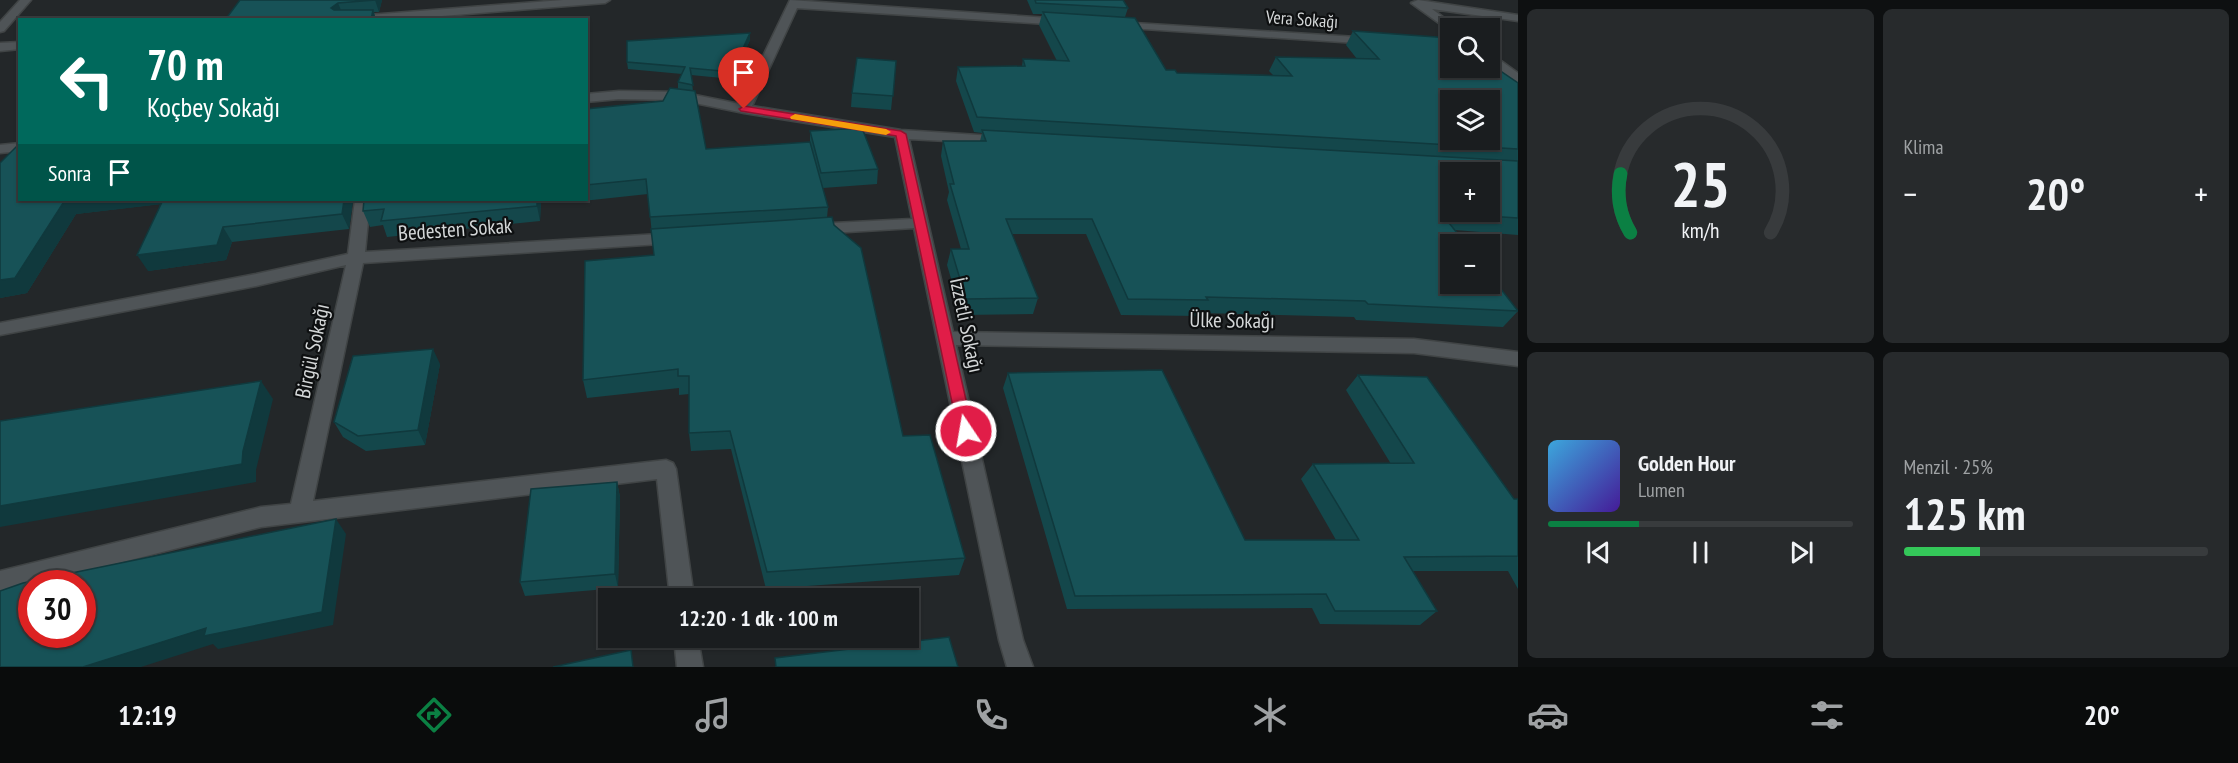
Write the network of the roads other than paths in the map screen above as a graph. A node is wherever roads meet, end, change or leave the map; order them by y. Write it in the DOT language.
graph roads {
  1 [pos="26,0"];
  2 [pos="410,0"];
  3 [pos="605,0"];
  4 [pos="1414,1"];
  5 [pos="794,2"];
  6 [pos="405,17"];
  7 [pos="384,18"];
  8 [pos="1518,18"];
  9 [pos="1440,20"];
  10 [pos="1080,22"];
  11 [pos="3,24"];
  12 [pos="1104,24"];
  13 [pos="1379,41"];
  14 [pos="18,45"];
  15 [pos="0,47"];
  16 [pos="1500,65"];
  17 [pos="1518,79"];
  18 [pos="588,98"];
  19 [pos="744,109"];
  20 [pos="901,134"];
  21 [pos="1019,141"];
  22 [pos="18,147"];
  23 [pos="0,149"];
  24 [pos="362,201"];
  25 [pos="920,223"];
  26 [pos="802,230"];
  27 [pos="697,237"];
  28 [pos="356,258"];
  29 [pos="0,329"];
  30 [pos="945,338"];
  31 [pos="1518,359"];
  32 [pos="300,512"];
  33 [pos="0,582"];
  34 [pos="681,588"];
  35 [pos="687,648"];
  36 [pos="690,667"];
  37 [pos="1020,667"];
  1 -- 11 [label="street"];
  2 -- 6 [label="street"];
  3 -- 6 [label="street"];
  4 -- 8 [label="street"];
  4 -- 9 [label="street"];
  5 -- 10 [label="street"];
  5 -- 19 [label="street"];
  6 -- 7 [label="street"];
  12 -- 13 [label="street, Vera Sokağı"];
  14 -- 15 [label="street"];
  16 -- 17 [label="street"];
  18 -- 19 [label="street"];
  19 -- 20 [label="street"];
  20 -- 21 [label="street"];
  20 -- 25 [label="street, İzzetli Sokağı"];
  22 -- 23 [label="street"];
  24 -- 28 [label="street, Birgül Sokağı"];
  25 -- 26 [label="street"];
  25 -- 30 [label="street, İzzetli Sokağı"];
  27 -- 28 [label="street, Bedesten Sokak"];
  28 -- 29 [label="street, Bedesten Sokak"];
  28 -- 32 [label="street, Birgül Sokağı"];
  30 -- 31 [label="street, Ülke Sokağı"];
  30 -- 37 [label="street, İzzetli Sokağı"];
  32 -- 33 [label="street"];
  32 -- 34 [label="street"];
  35 -- 36 [label="street"];
}
